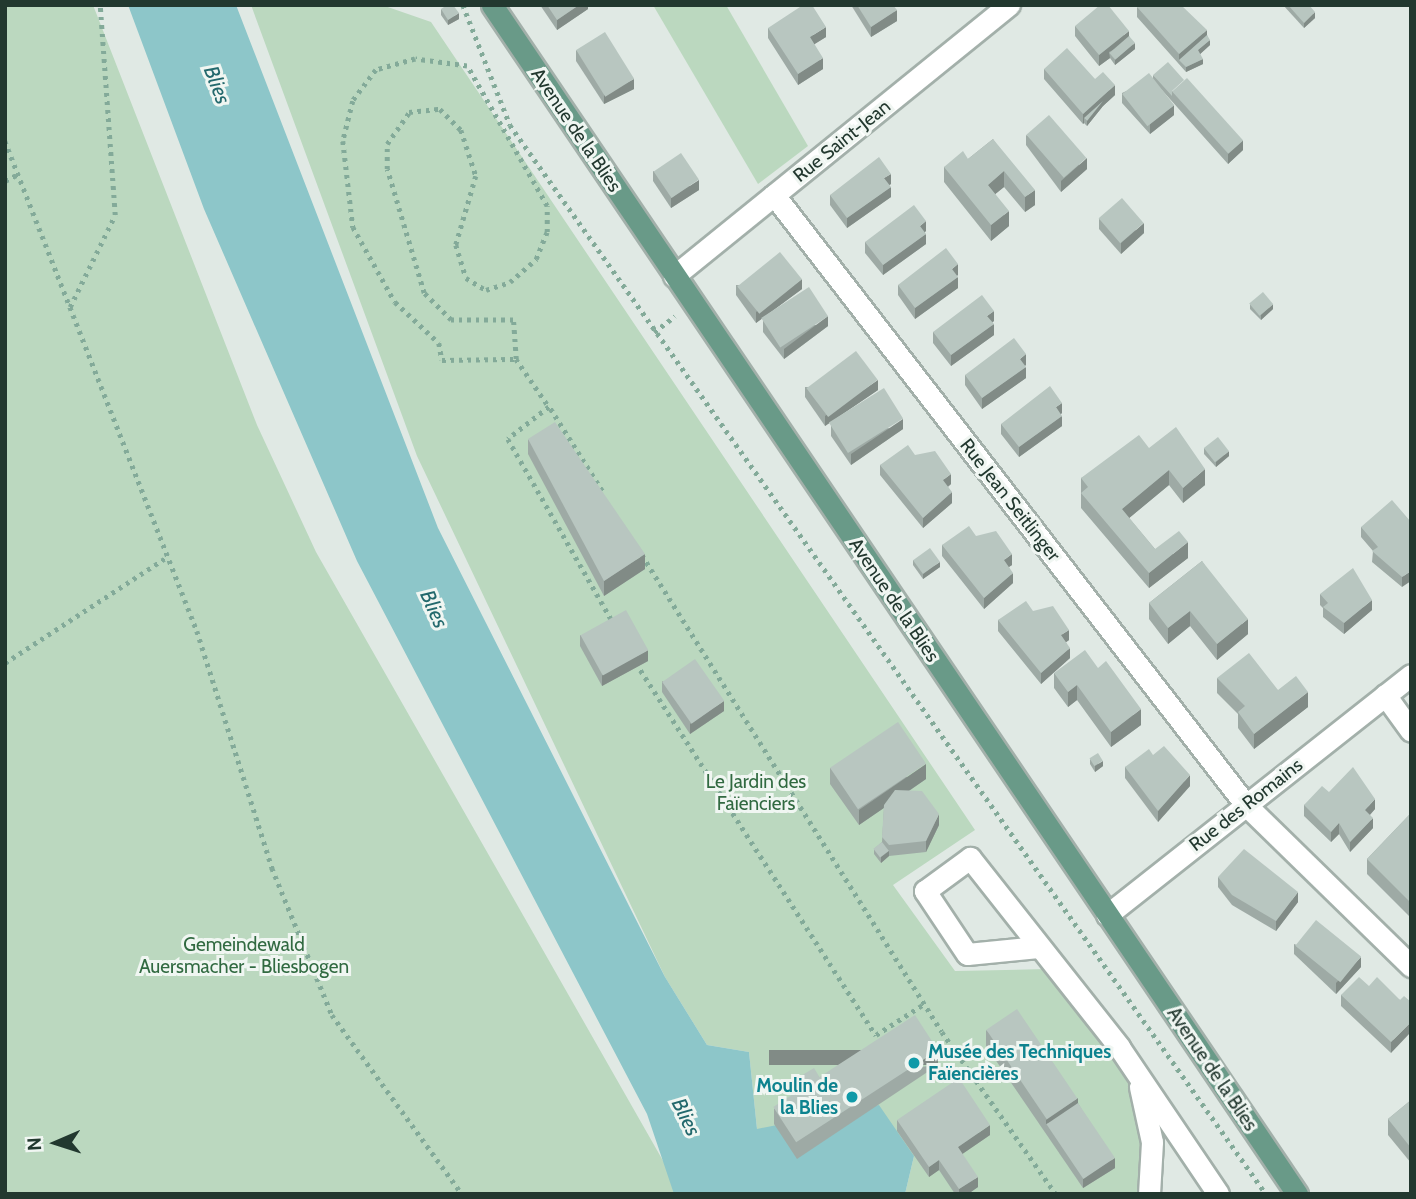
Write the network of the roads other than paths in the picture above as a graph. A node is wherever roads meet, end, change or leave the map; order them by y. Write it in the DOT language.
graph roads {
  1 [pos="492,5"];
  2 [pos="1009,5"];
  3 [pos="774,195"];
  4 [pos="674,276"];
  5 [pos="1411,675"];
  6 [pos="1384,695"];
  7 [pos="1411,731"];
  8 [pos="1246,805"];
  9 [pos="1107,915"];
  10 [pos="1038,947"];
  11 [pos="1411,967"];
  12 [pos="1138,1074"];
  13 [pos="1149,1194"];
  14 [pos="1218,1194"];
  15 [pos="1297,1194"];
  1 -- 4 [label="main road, Avenue de la Blies"];
  2 -- 3 [label="street, Rue Saint-Jean"];
  3 -- 4 [label="street, Rue Saint-Jean"];
  3 -- 8 [label="street, Rue Jean Seitlinger"];
  4 -- 9 [label="main road, Avenue de la Blies"];
  5 -- 6 [label="street, Rue des Romains"];
  6 -- 7 [label="street"];
  6 -- 8 [label="street, Rue des Romains"];
  8 -- 9 [label="street, Rue des Romains"];
  8 -- 11 [label="street, Rue Jean Seitlinger"];
  9 -- 15 [label="main road, Avenue de la Blies"];
  10 -- 10 [label="street"];
  10 -- 12 [label="street"];
  12 -- 13 [label="street"];
  12 -- 14 [label="street"];
}
